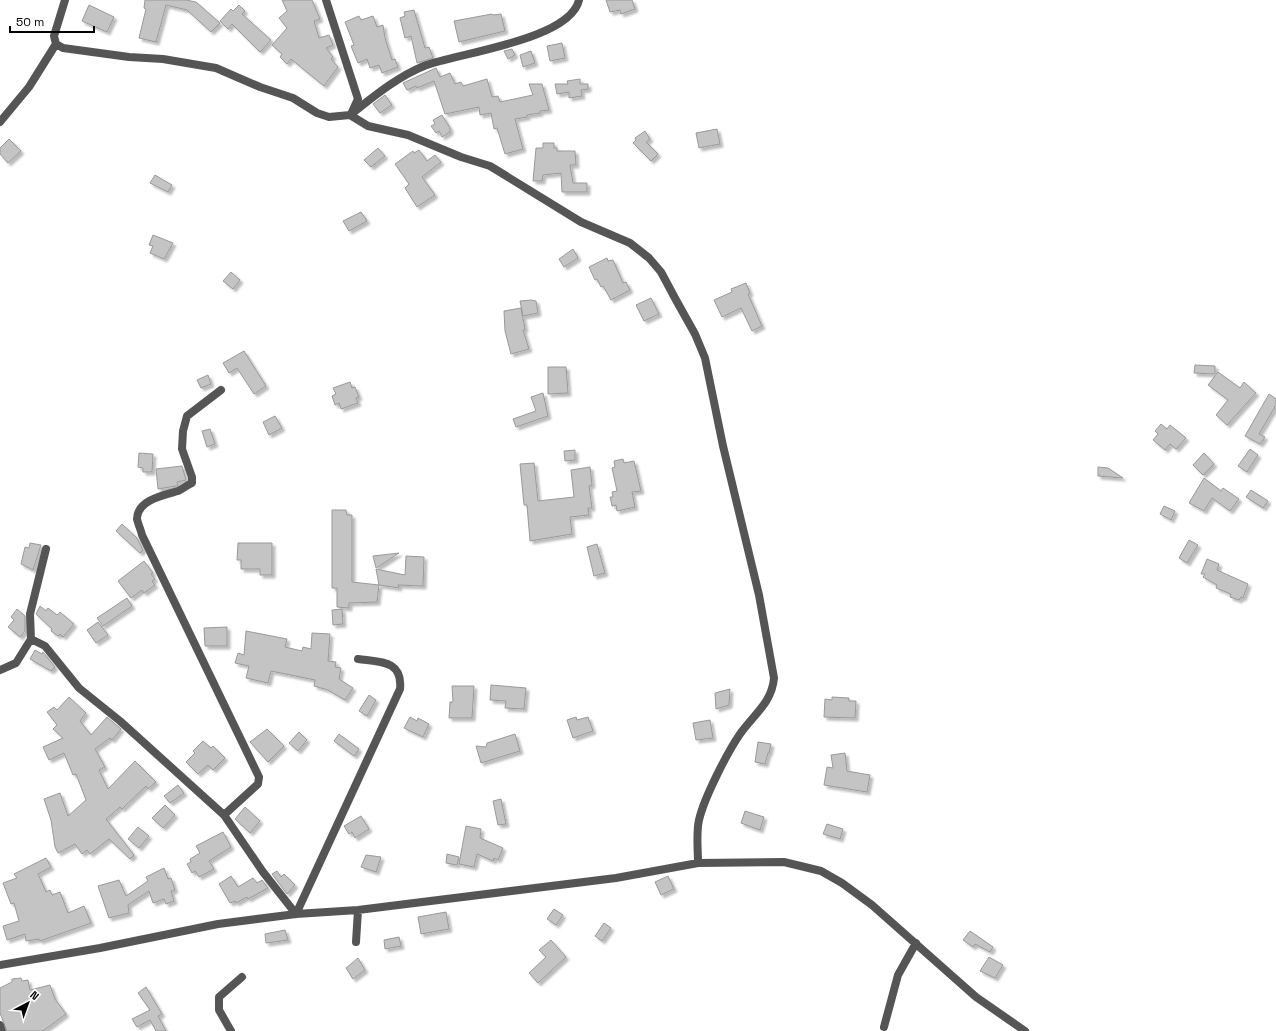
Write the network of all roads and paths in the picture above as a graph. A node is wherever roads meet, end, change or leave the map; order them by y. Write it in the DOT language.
graph roads {
  1 [pos="65,0"];
  2 [pos="326,0"];
  3 [pos="579,0"];
  4 [pos="56,44"];
  5 [pos="350,115"];
  6 [pos="0,122"];
  7 [pos="221,390"];
  8 [pos="46,549"];
  9 [pos="31,639"];
  10 [pos="358,659"];
  11 [pos="0,670"];
  12 [pos="224,815"];
  13 [pos="698,863"];
  14 [pos="358,910"];
  15 [pos="296,914"];
  16 [pos="356,942"];
  17 [pos="916,943"];
  18 [pos="0,965"];
  19 [pos="242,977"];
  20 [pos="0,1025"];
  21 [pos="884,1027"];
  22 [pos="2,1031"];
  23 [pos="231,1031"];
  24 [pos="1025,1031"];
  1 -- 4 [label="street"];
  2 -- 5 [label="street"];
  3 -- 5 [label="street"];
  4 -- 5 [label="street"];
  4 -- 6 [label="street"];
  5 -- 13 [label="street"];
  7 -- 12 [label="street"];
  8 -- 9 [label="street"];
  9 -- 11 [label="street"];
  9 -- 12 [label="street"];
  10 -- 15 [label="street"];
  12 -- 15 [label="street"];
  13 -- 14 [label="street"];
  13 -- 17 [label="street"];
  14 -- 15 [label="street"];
  14 -- 16 [label="street"];
  15 -- 18 [label="street"];
  17 -- 21 [label="street"];
  17 -- 24 [label="street"];
  19 -- 23 [label="street"];
  20 -- 22 [label="street"];
}
